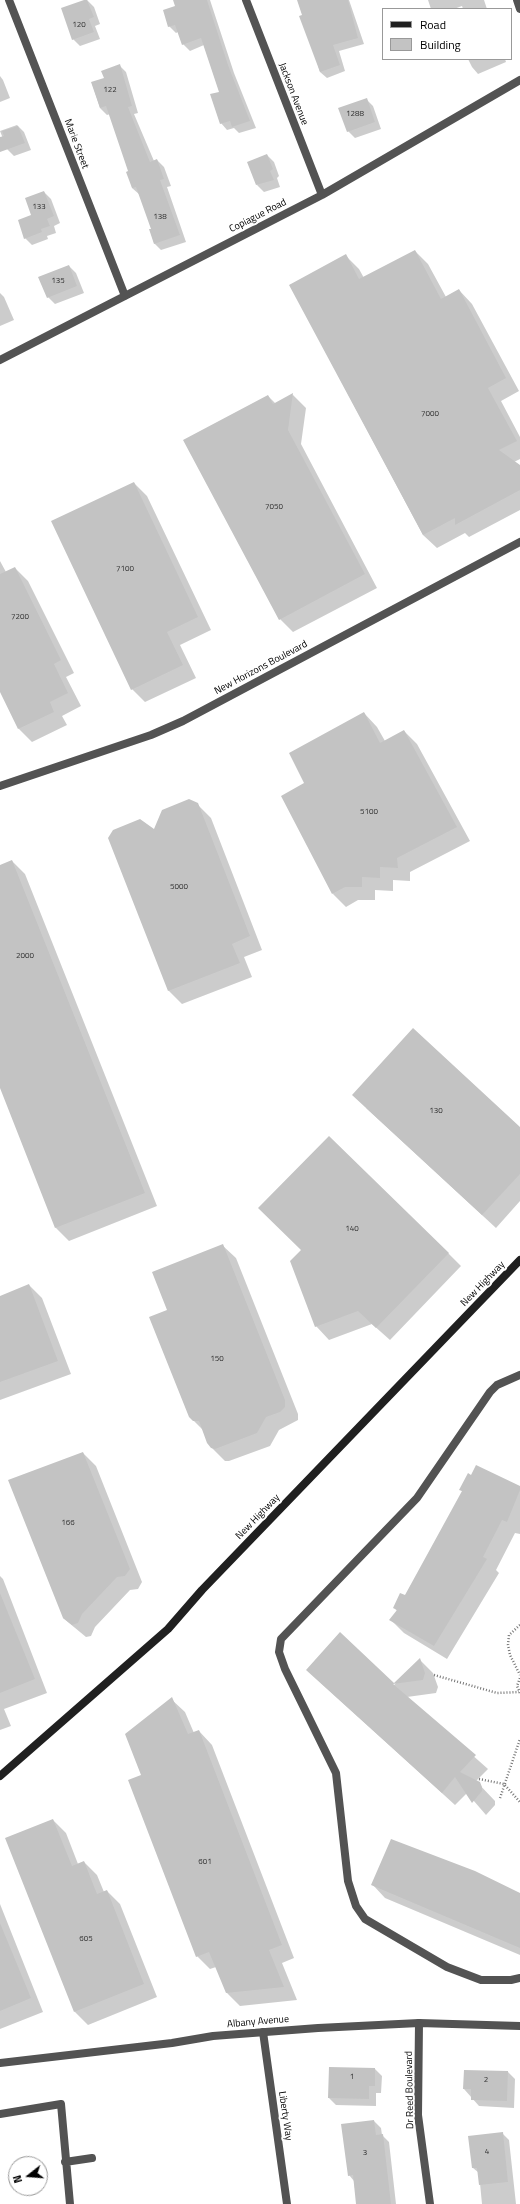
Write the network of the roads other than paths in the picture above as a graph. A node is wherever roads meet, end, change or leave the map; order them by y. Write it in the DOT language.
graph roads {
  1 [pos="9,0"];
  2 [pos="246,0"];
  3 [pos="516,0"];
  4 [pos="520,9"];
  5 [pos="520,80"];
  6 [pos="322,195"];
  7 [pos="124,296"];
  8 [pos="0,360"];
  9 [pos="520,542"];
  10 [pos="0,786"];
  11 [pos="520,1260"];
  12 [pos="520,1375"];
  13 [pos="0,1776"];
  14 [pos="520,1978"];
  15 [pos="419,2023"];
  16 [pos="520,2026"];
  17 [pos="263,2032"];
  18 [pos="0,2063"];
  19 [pos="0,2114"];
  20 [pos="92,2158"];
  21 [pos="66,2162"];
  22 [pos="70,2204"];
  23 [pos="287,2204"];
  24 [pos="430,2204"];
  1 -- 7 [label="street, Marie Street"];
  2 -- 6 [label="street, Jackson Avenue"];
  3 -- 4 [label="street"];
  5 -- 6 [label="street, Copiague Road"];
  6 -- 7 [label="street, Copiague Road"];
  7 -- 8 [label="street, Copiague Road"];
  9 -- 10 [label="street, New Horizons Boulevard"];
  11 -- 13 [label="main road, New Highway"];
  12 -- 14 [label="street"];
  15 -- 16 [label="street, Albany Avenue"];
  15 -- 17 [label="street, Albany Avenue"];
  15 -- 24 [label="street, Dr Reed Boulevard"];
  17 -- 18 [label="street, Albany Avenue"];
  17 -- 23 [label="street, Liberty Way"];
  19 -- 21 [label="street"];
  20 -- 21 [label="street"];
  21 -- 22 [label="street"];
}
